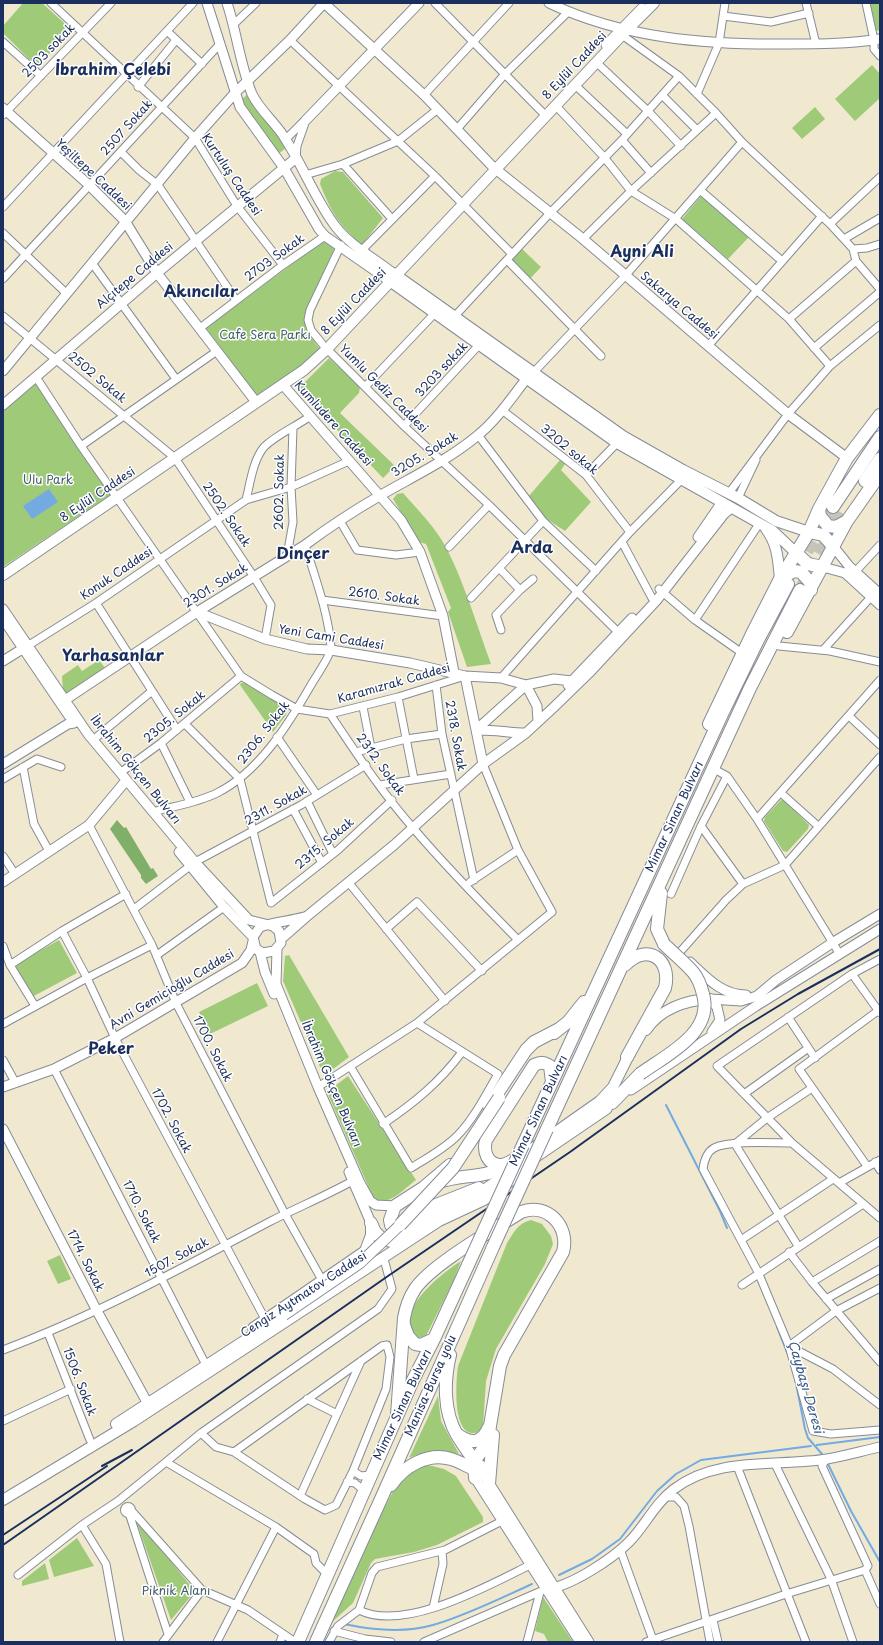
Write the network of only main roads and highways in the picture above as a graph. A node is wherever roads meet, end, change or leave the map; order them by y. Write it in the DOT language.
graph roads {
  1 [pos="207,3"];
  2 [pos="227,3"];
  3 [pos="324,3"];
  4 [pos="419,3"];
  5 [pos="549,3"];
  6 [pos="647,3"];
  7 [pos="654,3"];
  8 [pos="623,31"];
  9 [pos="877,40"];
  10 [pos="375,49"];
  11 [pos="247,80"];
  12 [pos="235,93"];
  13 [pos="4,111"];
  14 [pos="545,114"];
  15 [pos="306,120"];
  16 [pos="296,158"];
  17 [pos="284,168"];
  18 [pos="495,168"];
  19 [pos="125,221"];
  20 [pos="337,227"];
  21 [pos="325,236"];
  22 [pos="157,273"];
  23 [pos="392,277"];
  24 [pos="325,347"];
  25 [pos="3,371"];
  26 [pos="530,375"];
  27 [pos="282,385"];
  28 [pos="255,401"];
  29 [pos="3,405"];
  30 [pos="880,415"];
  31 [pos="880,437"];
  32 [pos="621,440"];
  33 [pos="848,458"];
  34 [pos="880,459"];
  35 [pos="880,474"];
  36 [pos="380,495"];
  37 [pos="115,496"];
  38 [pos="733,496"];
  39 [pos="727,505"];
  40 [pos="819,509"];
  41 [pos="841,514"];
  42 [pos="762,526"];
  43 [pos="809,532"];
  44 [pos="833,546"];
  45 [pos="796,553"];
  46 [pos="823,567"];
  47 [pos="3,570"];
  48 [pos="3,575"];
  49 [pos="784,582"];
  50 [pos="805,590"];
  51 [pos="878,594"];
  52 [pos="654,599"];
  53 [pos="880,605"];
  54 [pos="3,609"];
  55 [pos="197,612"];
  56 [pos="3,619"];
  57 [pos="26,647"];
  58 [pos="3,661"];
  59 [pos="454,672"];
  60 [pos="465,676"];
  61 [pos="572,682"];
  62 [pos="526,686"];
  63 [pos="65,700"];
  64 [pos="64,710"];
  65 [pos="538,722"];
  66 [pos="74,724"];
  67 [pos="476,730"];
  68 [pos="56,731"];
  69 [pos="526,733"];
  70 [pos="3,764"];
  71 [pos="483,764"];
  72 [pos="714,769"];
  73 [pos="124,783"];
  74 [pos="688,789"];
  75 [pos="192,864"];
  76 [pos="668,867"];
  77 [pos="3,882"];
  78 [pos="658,907"];
  79 [pos="880,914"];
  80 [pos="306,917"];
  81 [pos="269,925"];
  82 [pos="880,929"];
  83 [pos="253,939"];
  84 [pos="281,939"];
  85 [pos="277,949"];
  86 [pos="260,952"];
  87 [pos="620,970"];
  88 [pos="776,980"];
  89 [pos="597,984"];
  90 [pos="710,999"];
  91 [pos="559,1029"];
  92 [pos="705,1041"];
  93 [pos="627,1057"];
  94 [pos="552,1082"];
  95 [pos="3,1086"];
  96 [pos="609,1105"];
  97 [pos="3,1129"];
  98 [pos="518,1158"];
  99 [pos="355,1179"];
  100 [pos="423,1188"];
  101 [pos="395,1206"];
  102 [pos="371,1223"];
  103 [pos="400,1225"];
  104 [pos="415,1227"];
  105 [pos="404,1318"];
  106 [pos="457,1327"];
  107 [pos="434,1338"];
  108 [pos="219,1356"];
  109 [pos="148,1404"];
  110 [pos="397,1415"];
  111 [pos="492,1422"];
  112 [pos="456,1433"];
  113 [pos="880,1447"];
  114 [pos="473,1468"];
  115 [pos="489,1484"];
  116 [pos="3,1492"];
  117 [pos="382,1499"];
  118 [pos="3,1500"];
  119 [pos="556,1589"];
  120 [pos="543,1591"];
  121 [pos="296,1642"];
  122 [pos="316,1642"];
  123 [pos="580,1642"];
  124 [pos="589,1642"];
  1 -- 12 [label="main road"];
  2 -- 11 [label="main road"];
  3 -- 10 [label="main road, Sakarya Caddesi"];
  3 -- 11 [label="main road"];
  4 -- 10 [label="main road"];
  5 -- 8 [label="main road"];
  6 -- 8 [label="main road"];
  7 -- 8 [label="main road, 8 Eylül Caddesi"];
  8 -- 9 [label="main road"];
  8 -- 14 [label="main road"];
  8 -- 14 [label="main road, 8 Eylül Caddesi"];
  10 -- 15 [label="main road"];
  10 -- 18 [label="main road, Sakarya Caddesi"];
  11 -- 12 [label="main road"];
  11 -- 16 [label="main road"];
  12 -- 17 [label="main road"];
  12 -- 19 [label="main road"];
  13 -- 19 [label="main road, Yeşiltepe Caddesi"];
  14 -- 18 [label="main road, 8 Eylül Caddesi"];
  16 -- 17 [label="main road, Alçıtepe Caddesi"];
  16 -- 20 [label="main road"];
  17 -- 21 [label="main road"];
  17 -- 22 [label="main road, Alçıtepe Caddesi"];
  18 -- 23 [label="main road, 8 Eylül Caddesi"];
  18 -- 33 [label="main road, Sakarya Caddesi"];
  19 -- 22 [label="main road, Yeşiltepe Caddesi"];
  19 -- 25 [label="main road"];
  20 -- 21 [label="main road"];
  20 -- 23 [label="main road"];
  21 -- 23 [label="main road"];
  22 -- 28 [label="main road, Yeşiltepe Caddesi"];
  22 -- 29 [label="main road, Alçıtepe Caddesi"];
  23 -- 24 [label="main road, 8 Eylül Caddesi"];
  23 -- 26 [label="main road"];
  23 -- 26 [label="main road"];
  24 -- 27 [label="main road, 8 Eylül Caddesi"];
  24 -- 28 [label="main road"];
  26 -- 32 [label="main road"];
  26 -- 36 [label="main road, 3205. Sokak"];
  27 -- 28 [label="main road, 8 Eylül Caddesi"];
  27 -- 36 [label="main road, Kumludere Caddesi"];
  28 -- 37 [label="main road, 8 Eylül Caddesi"];
  30 -- 33 [label="highway"];
  31 -- 41 [label="highway"];
  32 -- 38 [label="main road"];
  32 -- 39 [label="main road"];
  33 -- 40 [label="highway"];
  34 -- 41 [label="highway"];
  35 -- 41 [label="highway"];
  36 -- 55 [label="main road, 2301. Sokak"];
  36 -- 59 [label="main road, Kumludere Caddesi"];
  37 -- 47 [label="main road"];
  37 -- 48 [label="main road, 8 Eylül Caddesi"];
  38 -- 39 [label="main road"];
  38 -- 43 [label="main road"];
  39 -- 42 [label="main road"];
  39 -- 52 [label="main road"];
  40 -- 41 [label="highway"];
  40 -- 43 [label="highway"];
  41 -- 44 [label="highway"];
  42 -- 45 [label="main road"];
  42 -- 49 [label="main road"];
  43 -- 44 [label="highway"];
  43 -- 45 [label="highway"];
  44 -- 46 [label="highway"];
  44 -- 51 [label="main road"];
  45 -- 46 [label="highway"];
  45 -- 49 [label="highway"];
  46 -- 50 [label="highway"];
  46 -- 51 [label="main road"];
  49 -- 50 [label="highway"];
  49 -- 74 [label="highway, Mimar Sinan Bulvarı"];
  49 -- 74 [label="highway"];
  50 -- 72 [label="highway"];
  50 -- 72 [label="highway"];
  51 -- 53 [label="main road"];
  52 -- 61 [label="main road"];
  52 -- 65 [label="main road"];
  54 -- 57 [label="main road, İbrahim Gökçen Bulvarı"];
  55 -- 59 [label="main road, Yeni Cami Caddesi"];
  55 -- 63 [label="main road, 2301. Sokak"];
  56 -- 57 [label="main road, İbrahim Gökçen Bulvarı"];
  57 -- 58 [label="main road, Konuk Caddesi"];
  57 -- 63 [label="main road, İbrahim Gökçen Bulvarı"];
  57 -- 64 [label="main road, İbrahim Gökçen Bulvarı"];
  59 -- 60 [label="main road, Yeni Cami Caddesi"];
  60 -- 62 [label="main road, Yeni Cami Caddesi"];
  60 -- 67 [label="main road"];
  61 -- 62 [label="main road"];
  61 -- 65 [label="main road"];
  62 -- 65 [label="main road"];
  62 -- 67 [label="main road"];
  63 -- 64 [label="main road"];
  63 -- 75 [label="main road, İbrahim Gökçen Bulvarı"];
  64 -- 66 [label="main road, İbrahim Gökçen Bulvarı"];
  64 -- 68 [label="main road"];
  65 -- 69 [label="main road"];
  66 -- 68 [label="main road"];
  66 -- 73 [label="main road, İbrahim Gökçen Bulvarı"];
  67 -- 69 [label="main road"];
  67 -- 71 [label="main road"];
  68 -- 70 [label="main road"];
  69 -- 71 [label="main road"];
  71 -- 80 [label="main road"];
  72 -- 76 [label="highway"];
  73 -- 75 [label="main road, İbrahim Gökçen Bulvarı"];
  73 -- 77 [label="main road"];
  74 -- 89 [label="highway, Mimar Sinan Bulvarı"];
  75 -- 81 [label="main road, İbrahim Gökçen Bulvarı"];
  75 -- 83 [label="main road, İbrahim Gökçen Bulvarı"];
  76 -- 78 [label="highway"];
  76 -- 87 [label="highway, Manisa-Bursa yolu"];
  78 -- 88 [label="main road"];
  78 -- 96 [label="highway, bridge"];
  79 -- 88 [label="main road"];
  80 -- 81 [label="main road"];
  80 -- 84 [label="main road"];
  81 -- 83 [label="main road"];
  81 -- 84 [label="main road"];
  82 -- 92 [label="main road"];
  83 -- 86 [label="main road"];
  83 -- 95 [label="main road, Avni Gemicioğlu Caddesi"];
  84 -- 85 [label="main road"];
  85 -- 86 [label="main road"];
  85 -- 99 [label="main road, İbrahim Gökçen Bulvarı"];
  86 -- 99 [label="main road, İbrahim Gökçen Bulvarı"];
  87 -- 93 [label="highway"];
  87 -- 106 [label="highway, Manisa-Bursa yolu, bridge"];
  88 -- 90 [label="main road"];
  89 -- 91 [label="highway"];
  89 -- 94 [label="highway, Mimar Sinan Bulvarı"];
  90 -- 92 [label="main road"];
  90 -- 93 [label="main road, Cengiz Aytmatov Caddesi"];
  91 -- 100 [label="highway"];
  91 -- 103 [label="highway, bridge"];
  92 -- 96 [label="main road"];
  93 -- 98 [label="main road, Cengiz Aytmatov Caddesi"];
  94 -- 98 [label="highway"];
  94 -- 107 [label="highway, Mimar Sinan Bulvarı, bridge"];
  96 -- 104 [label="highway"];
  96 -- 118 [label="main road, Cengiz Aytmatov Caddesi"];
  97 -- 109 [label="main road, 1714. Sokak"];
  98 -- 100 [label="highway"];
  98 -- 103 [label="main road, Cengiz Aytmatov Caddesi, bridge"];
  99 -- 101 [label="main road, İbrahim Gökçen Bulvarı"];
  99 -- 102 [label="main road, İbrahim Gökçen Bulvarı"];
  100 -- 101 [label="highway"];
  101 -- 104 [label="highway"];
  102 -- 104 [label="highway"];
  102 -- 108 [label="main road"];
  103 -- 108 [label="main road, Cengiz Aytmatov Caddesi, bridge"];
  105 -- 107 [label="highway"];
  105 -- 110 [label="highway"];
  105 -- 111 [label="highway"];
  106 -- 112 [label="highway"];
  106 -- 117 [label="highway, Manisa-Bursa yolu"];
  107 -- 110 [label="highway, Mimar Sinan Bulvarı"];
  108 -- 109 [label="main road, Cengiz Aytmatov Caddesi"];
  109 -- 116 [label="main road, Cengiz Aytmatov Caddesi"];
  110 -- 121 [label="highway, Mimar Sinan Bulvarı"];
  111 -- 112 [label="highway"];
  111 -- 114 [label="highway"];
  111 -- 115 [label="highway"];
  112 -- 114 [label="highway"];
  113 -- 119 [label="main road"];
  114 -- 115 [label="main road"];
  114 -- 117 [label="highway"];
  114 -- 120 [label="main road"];
  115 -- 119 [label="main road"];
  117 -- 122 [label="highway, Manisa-Bursa yolu"];
  119 -- 120 [label="main road"];
  119 -- 124 [label="main road"];
  120 -- 123 [label="main road"];
}
